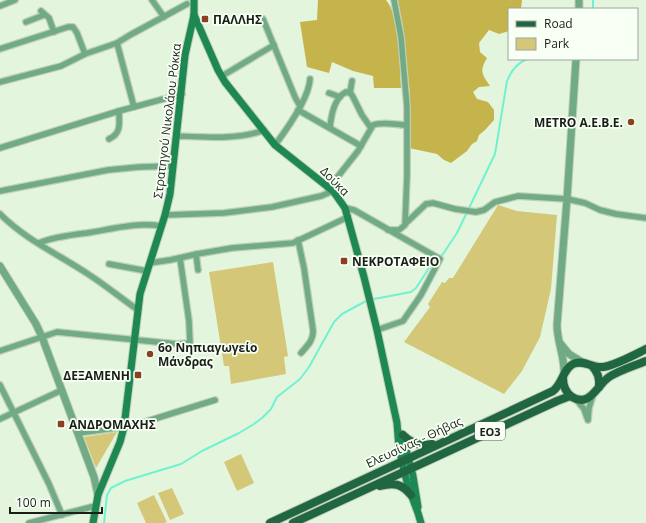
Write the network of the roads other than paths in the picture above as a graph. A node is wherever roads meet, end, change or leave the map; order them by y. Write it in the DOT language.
graph roads {
  1 [pos="15,0"];
  2 [pos="152,0"];
  3 [pos="194,0"];
  4 [pos="394,0"];
  5 [pos="186,2"];
  6 [pos="0,6"];
  7 [pos="194,15"];
  8 [pos="164,17"];
  9 [pos="263,19"];
  10 [pos="26,22"];
  11 [pos="54,32"];
  12 [pos="117,43"];
  13 [pos="274,45"];
  14 [pos="0,49"];
  15 [pos="84,54"];
  16 [pos="576,60"];
  17 [pos="222,76"];
  18 [pos="310,79"];
  19 [pos="352,81"];
  20 [pos="0,82"];
  21 [pos="329,93"];
  22 [pos="350,93"];
  23 [pos="182,94"];
  24 [pos="340,97"];
  25 [pos="134,107"];
  26 [pos="299,108"];
  27 [pos="118,111"];
  28 [pos="407,125"];
  29 [pos="330,128"];
  30 [pos="372,128"];
  31 [pos="264,130"];
  32 [pos="178,136"];
  33 [pos="109,139"];
  34 [pos="276,145"];
  35 [pos="361,146"];
  36 [pos="0,148"];
  37 [pos="173,166"];
  38 [pos="331,190"];
  39 [pos="0,191"];
  40 [pos="567,199"];
  41 [pos="345,208"];
  42 [pos="0,214"];
  43 [pos="165,215"];
  44 [pos="348,218"];
  45 [pos="646,218"];
  46 [pos="406,222"];
  47 [pos="161,226"];
  48 [pos="388,230"];
  49 [pos="298,240"];
  50 [pos="39,244"];
  51 [pos="196,254"];
  52 [pos="180,258"];
  53 [pos="150,262"];
  54 [pos="109,264"];
  55 [pos="0,266"];
  56 [pos="198,270"];
  57 [pos="147,271"];
  58 [pos="138,310"];
  59 [pos="377,330"];
  60 [pos="42,336"];
  61 [pos="557,337"];
  62 [pos="134,341"];
  63 [pos="646,349"];
  64 [pos="0,350"];
  65 [pos="301,353"];
  66 [pos="646,361"];
  67 [pos="582,362"];
  68 [pos="592,366"];
  69 [pos="564,376"];
  70 [pos="0,385"];
  71 [pos="598,387"];
  72 [pos="62,390"];
  73 [pos="593,395"];
  74 [pos="572,397"];
  75 [pos="215,400"];
  76 [pos="14,412"];
  77 [pos="0,419"];
  78 [pos="397,423"];
  79 [pos="124,428"];
  80 [pos="78,433"];
  81 [pos="403,435"];
  82 [pos="446,440"];
  83 [pos="406,459"];
  84 [pos="408,469"];
  85 [pos="366,489"];
  86 [pos="98,495"];
  87 [pos="411,495"];
  88 [pos="95,506"];
  89 [pos="418,513"];
  90 [pos="62,514"];
  91 [pos="29,523"];
  92 [pos="93,523"];
  93 [pos="270,523"];
  94 [pos="293,523"];
  95 [pos="421,523"];
  1 -- 6 [label="street"];
  2 -- 8 [label="street"];
  3 -- 7 [label="main road, Στρατηγού Νικολάου Ρόκκα"];
  4 -- 28 [label="street"];
  5 -- 7 [label="street"];
  5 -- 8 [label="street"];
  7 -- 17 [label="main road, Δούκα"];
  7 -- 23 [label="main road, Στρατηγού Νικολάου Ρόκκα"];
  8 -- 12 [label="street"];
  9 -- 13 [label="street"];
  10 -- 11 [label="street"];
  11 -- 14 [label="street"];
  11 -- 15 [label="street"];
  12 -- 15 [label="street"];
  12 -- 25 [label="street"];
  13 -- 17 [label="street"];
  13 -- 26 [label="street"];
  15 -- 20 [label="street"];
  16 -- 40 [label="street"];
  17 -- 31 [label="main road, Δούκα"];
  18 -- 26 [label="street"];
  19 -- 22 [label="street"];
  21 -- 24 [label="street"];
  22 -- 24 [label="street"];
  22 -- 30 [label="street"];
  23 -- 25 [label="street"];
  23 -- 32 [label="main road, Στρατηγού Νικολάου Ρόκκα"];
  24 -- 29 [label="street"];
  25 -- 27 [label="street"];
  26 -- 29 [label="street"];
  26 -- 34 [label="street"];
  27 -- 33 [label="street"];
  27 -- 36 [label="street"];
  28 -- 30 [label="street"];
  28 -- 46 [label="street"];
  29 -- 35 [label="street"];
  30 -- 35 [label="street"];
  31 -- 32 [label="street"];
  31 -- 34 [label="main road, Δούκα"];
  32 -- 37 [label="main road, Στρατηγού Νικολάου Ρόκκα"];
  34 -- 38 [label="main road, Δούκα"];
  35 -- 38 [label="street"];
  37 -- 39 [label="street"];
  37 -- 43 [label="main road, Στρατηγού Νικολάου Ρόκκα"];
  38 -- 41 [label="main road, Δούκα"];
  38 -- 43 [label="street"];
  40 -- 45 [label="street"];
  40 -- 46 [label="street"];
  40 -- 61 [label="street"];
  41 -- 44 [label="main road, Δούκα"];
  41 -- 48 [label="street"];
  42 -- 50 [label="street"];
  43 -- 47 [label="main road, Στρατηγού Νικολάου Ρόκκα"];
  44 -- 49 [label="street"];
  44 -- 59 [label="main road, Δούκα"];
  46 -- 48 [label="street"];
  47 -- 50 [label="street"];
  47 -- 53 [label="main road, Στρατηγού Νικολάου Ρόκκα"];
  48 -- 59 [label="street"];
  49 -- 51 [label="street"];
  49 -- 65 [label="street"];
  50 -- 58 [label="street"];
  51 -- 52 [label="street"];
  51 -- 56 [label="street"];
  52 -- 53 [label="street"];
  52 -- 62 [label="street"];
  53 -- 57 [label="main road, Στρατηγού Νικολάου Ρόκκα"];
  54 -- 57 [label="street"];
  55 -- 60 [label="street"];
  57 -- 58 [label="main road, Στρατηγού Νικολάου Ρόκκα"];
  58 -- 62 [label="main road, Στρατηγού Νικολάου Ρόκκα"];
  59 -- 78 [label="main road, Δούκα"];
  60 -- 62 [label="street"];
  60 -- 64 [label="street"];
  60 -- 72 [label="street"];
  61 -- 67 [label="street"];
  61 -- 69 [label="street"];
  62 -- 79 [label="main road, Στρατηγού Νικολάου Ρόκκα"];
  63 -- 68 [label="main road"];
  66 -- 71 [label="main road"];
  67 -- 68 [label="main road"];
  67 -- 69 [label="main road, Ελευσίνας - Θήβας / ΕΟ3"];
  68 -- 71 [label="main road"];
  69 -- 74 [label="main road"];
  69 -- 82 [label="main road, Ελευσίνας - Θήβας / ΕΟ3"];
  70 -- 76 [label="street"];
  71 -- 73 [label="main road"];
  72 -- 76 [label="street"];
  72 -- 80 [label="street"];
  73 -- 74 [label="main road, Ελευσίνας - Θήβας / ΕΟ3"];
  73 -- 74 [label="street"];
  74 -- 84 [label="main road, Ελευσίνας - Θήβας / ΕΟ3"];
  75 -- 79 [label="street"];
  76 -- 77 [label="street"];
  76 -- 90 [label="street"];
  78 -- 81 [label="main road, Δούκα"];
  78 -- 83 [label="main road, Δούκα"];
  79 -- 80 [label="street"];
  79 -- 86 [label="main road, Στρατηγού Νικολάου Ρόκκα"];
  80 -- 86 [label="street"];
  81 -- 82 [label="main road, ΕΟ3"];
  81 -- 83 [label="main road, Δούκα"];
  82 -- 83 [label="main road, Ελευσίνας - Θήβας / ΕΟ3"];
  83 -- 84 [label="main road, Δούκα"];
  83 -- 93 [label="main road, Ελευσίνας - Θήβας / ΕΟ3"];
  84 -- 85 [label="main road, Ελευσίνας - Θήβας / ΕΟ3"];
  84 -- 87 [label="main road"];
  84 -- 89 [label="main road"];
  85 -- 87 [label="main road, ΕΟ3"];
  85 -- 94 [label="main road, Ελευσίνας - Θήβας / ΕΟ3"];
  86 -- 88 [label="main road, Στρατηγού Νικολάου Ρόκκα"];
  87 -- 89 [label="main road"];
  88 -- 90 [label="street"];
  88 -- 92 [label="main road, Στρατηγού Νικολάου Ρόκκα"];
  89 -- 95 [label="main road"];
  90 -- 91 [label="street"];
}
